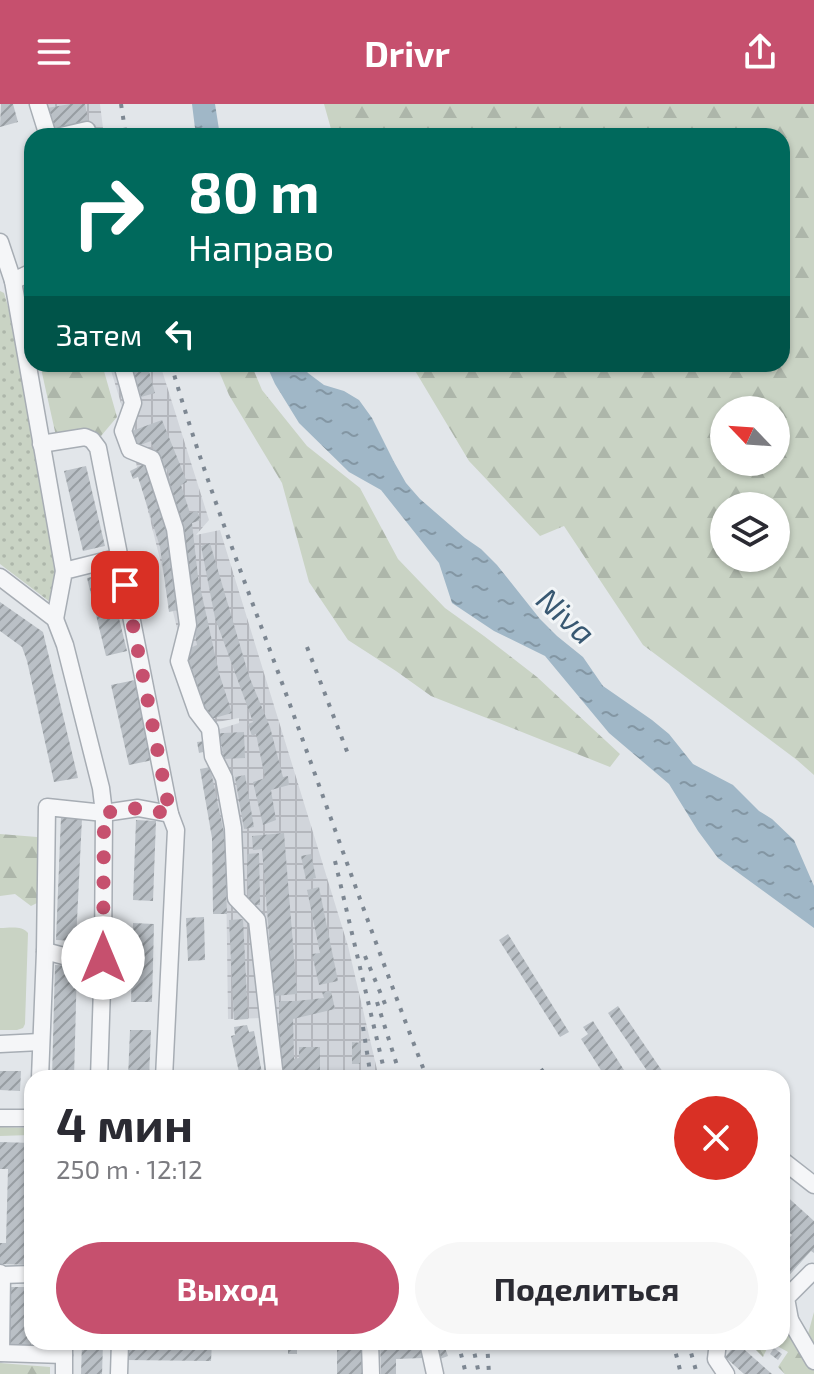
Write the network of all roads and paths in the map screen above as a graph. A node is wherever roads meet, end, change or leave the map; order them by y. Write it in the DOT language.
graph roads {
  1 [pos="38,104"];
  2 [pos="46,128"];
  3 [pos="0,242"];
  4 [pos="24,276"];
  5 [pos="13,281"];
  6 [pos="24,345"];
  7 [pos="29,372"];
  8 [pos="124,372"];
  9 [pos="41,444"];
  10 [pos="120,557"];
  11 [pos="64,571"];
  12 [pos="0,577"];
  13 [pos="55,619"];
  14 [pos="104,813"];
  15 [pos="170,814"];
  16 [pos="45,951"];
  17 [pos="103,958"];
  18 [pos="40,1042"];
  19 [pos="0,1044"];
  20 [pos="40,1070"];
  21 [pos="99,1070"];
  22 [pos="164,1070"];
  23 [pos="274,1070"];
  24 [pos="0,1118"];
  25 [pos="24,1118"];
  26 [pos="790,1166"];
  27 [pos="814,1185"];
  28 [pos="812,1272"];
  29 [pos="1,1274"];
  30 [pos="24,1274"];
  31 [pos="790,1294"];
  32 [pos="790,1323"];
  33 [pos="48,1350"];
  34 [pos="64,1350"];
  35 [pos="120,1350"];
  36 [pos="370,1350"];
  37 [pos="430,1350"];
  38 [pos="717,1350"];
  39 [pos="1,1353"];
  40 [pos="814,1361"];
  41 [pos="64,1374"];
  42 [pos="119,1374"];
  43 [pos="371,1374"];
  44 [pos="435,1374"];
  45 [pos="726,1374"];
  1 -- 2 [label="street"];
  3 -- 5 [label="street"];
  4 -- 5 [label="street"];
  5 -- 6 [label="street"];
  7 -- 9 [label="street"];
  8 -- 23 [label="street"];
  9 -- 10 [label="street"];
  9 -- 11 [label="street"];
  10 -- 11 [label="street"];
  10 -- 15 [label="street"];
  11 -- 13 [label="street"];
  12 -- 13 [label="street"];
  13 -- 14 [label="street"];
  14 -- 15 [label="street"];
  14 -- 16 [label="street"];
  14 -- 17 [label="street"];
  15 -- 22 [label="street"];
  16 -- 17 [label="street"];
  16 -- 18 [label="street"];
  17 -- 21 [label="street"];
  18 -- 19 [label="street"];
  18 -- 20 [label="street"];
  24 -- 25 [label="street"];
  26 -- 27 [label="street"];
  28 -- 31 [label="street"];
  29 -- 30 [label="street"];
  29 -- 39 [label="street"];
  32 -- 40 [label="street"];
  33 -- 39 [label="street"];
  34 -- 41 [label="street"];
  35 -- 42 [label="street"];
  36 -- 43 [label="street"];
  37 -- 44 [label="street"];
  38 -- 45 [label="street"];
}
